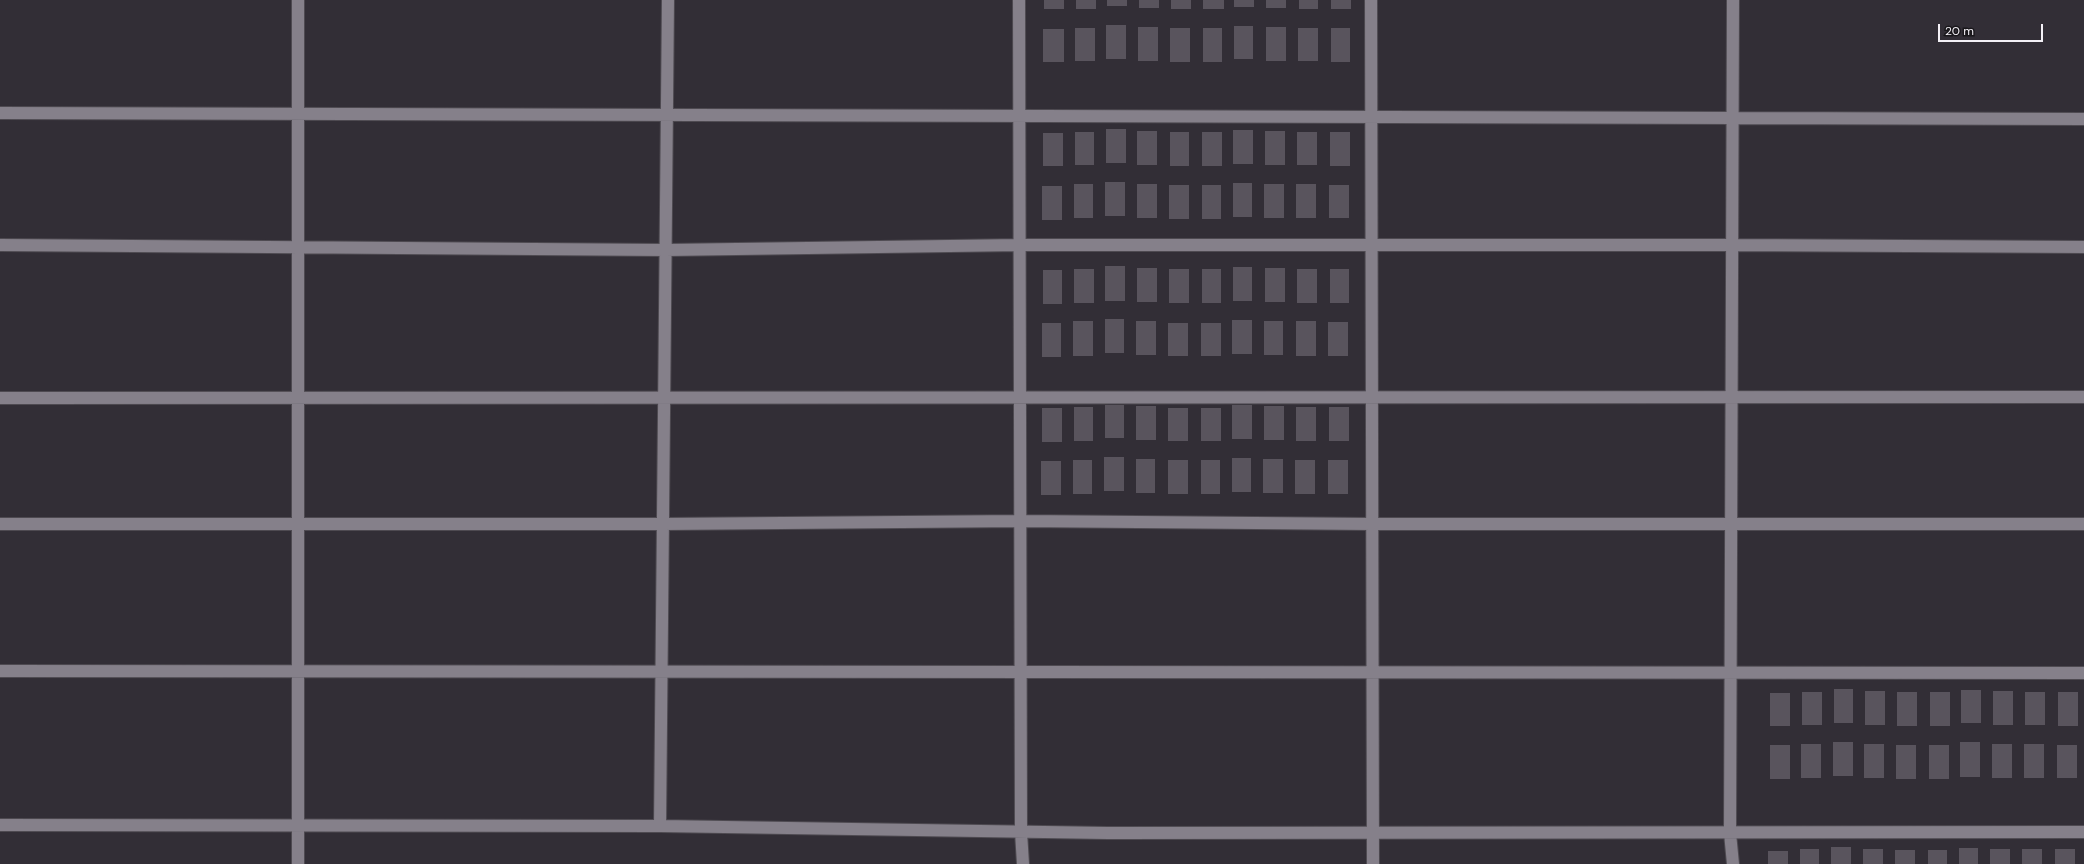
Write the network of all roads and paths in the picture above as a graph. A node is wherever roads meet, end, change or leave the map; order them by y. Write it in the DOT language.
graph roads {
  1 [pos="298,0"];
  2 [pos="668,0"];
  3 [pos="1019,0"];
  4 [pos="1371,0"];
  5 [pos="1733,0"];
  6 [pos="0,113"];
  7 [pos="298,113"];
  8 [pos="667,114"];
  9 [pos="1019,116"];
  10 [pos="1371,117"];
  11 [pos="1733,118"];
  12 [pos="2084,119"];
  13 [pos="1020,244"];
  14 [pos="1371,244"];
  15 [pos="1732,244"];
  16 [pos="0,245"];
  17 [pos="298,247"];
  18 [pos="2084,247"];
  19 [pos="666,250"];
  20 [pos="298,397"];
  21 [pos="664,397"];
  22 [pos="1020,397"];
  23 [pos="1372,397"];
  24 [pos="1732,397"];
  25 [pos="2084,397"];
  26 [pos="0,398"];
  27 [pos="1021,521"];
  28 [pos="0,524"];
  29 [pos="298,524"];
  30 [pos="663,524"];
  31 [pos="1372,524"];
  32 [pos="1732,524"];
  33 [pos="2084,524"];
  34 [pos="0,671"];
  35 [pos="298,671"];
  36 [pos="662,671"];
  37 [pos="1021,672"];
  38 [pos="1372,672"];
  39 [pos="1731,672"];
  40 [pos="2084,673"];
  41 [pos="0,825"];
  42 [pos="298,826"];
  43 [pos="660,826"];
  44 [pos="1021,832"];
  45 [pos="2084,832"];
  46 [pos="1372,833"];
  47 [pos="1730,833"];
  48 [pos="298,864"];
  49 [pos="1023,864"];
  50 [pos="1373,864"];
  51 [pos="1733,864"];
  1 -- 7 [label="street"];
  2 -- 8 [label="street"];
  3 -- 9 [label="street"];
  4 -- 10 [label="street"];
  5 -- 11 [label="street"];
  6 -- 7 [label="street"];
  7 -- 8 [label="street"];
  7 -- 17 [label="street"];
  8 -- 9 [label="street"];
  8 -- 19 [label="street"];
  9 -- 10 [label="street"];
  9 -- 13 [label="street"];
  10 -- 11 [label="street"];
  10 -- 14 [label="street"];
  11 -- 12 [label="street"];
  11 -- 15 [label="street"];
  13 -- 14 [label="street"];
  13 -- 19 [label="street"];
  13 -- 22 [label="street"];
  14 -- 15 [label="street"];
  14 -- 23 [label="street"];
  15 -- 18 [label="street"];
  15 -- 24 [label="street"];
  16 -- 17 [label="street"];
  17 -- 19 [label="street"];
  17 -- 20 [label="street"];
  19 -- 21 [label="street"];
  20 -- 21 [label="street"];
  20 -- 26 [label="street"];
  20 -- 29 [label="street"];
  21 -- 22 [label="street"];
  21 -- 30 [label="street"];
  22 -- 23 [label="street"];
  22 -- 27 [label="street"];
  23 -- 24 [label="street"];
  23 -- 31 [label="street"];
  24 -- 25 [label="street"];
  24 -- 32 [label="street"];
  27 -- 30 [label="street"];
  27 -- 31 [label="street"];
  27 -- 37 [label="street"];
  28 -- 29 [label="street"];
  29 -- 30 [label="street"];
  29 -- 35 [label="street"];
  30 -- 36 [label="street"];
  31 -- 32 [label="street"];
  31 -- 38 [label="street"];
  32 -- 33 [label="street"];
  32 -- 39 [label="street"];
  34 -- 35 [label="street"];
  35 -- 36 [label="street"];
  35 -- 42 [label="street"];
  36 -- 37 [label="street"];
  36 -- 43 [label="street"];
  37 -- 38 [label="street"];
  37 -- 44 [label="street"];
  38 -- 39 [label="street"];
  38 -- 46 [label="street"];
  39 -- 40 [label="street"];
  39 -- 47 [label="street"];
  41 -- 42 [label="street"];
  42 -- 43 [label="street"];
  42 -- 48 [label="street"];
  43 -- 44 [label="street"];
  44 -- 46 [label="street"];
  44 -- 49 [label="street"];
  45 -- 47 [label="street"];
  46 -- 47 [label="street"];
  46 -- 50 [label="street"];
  47 -- 51 [label="street"];
}
